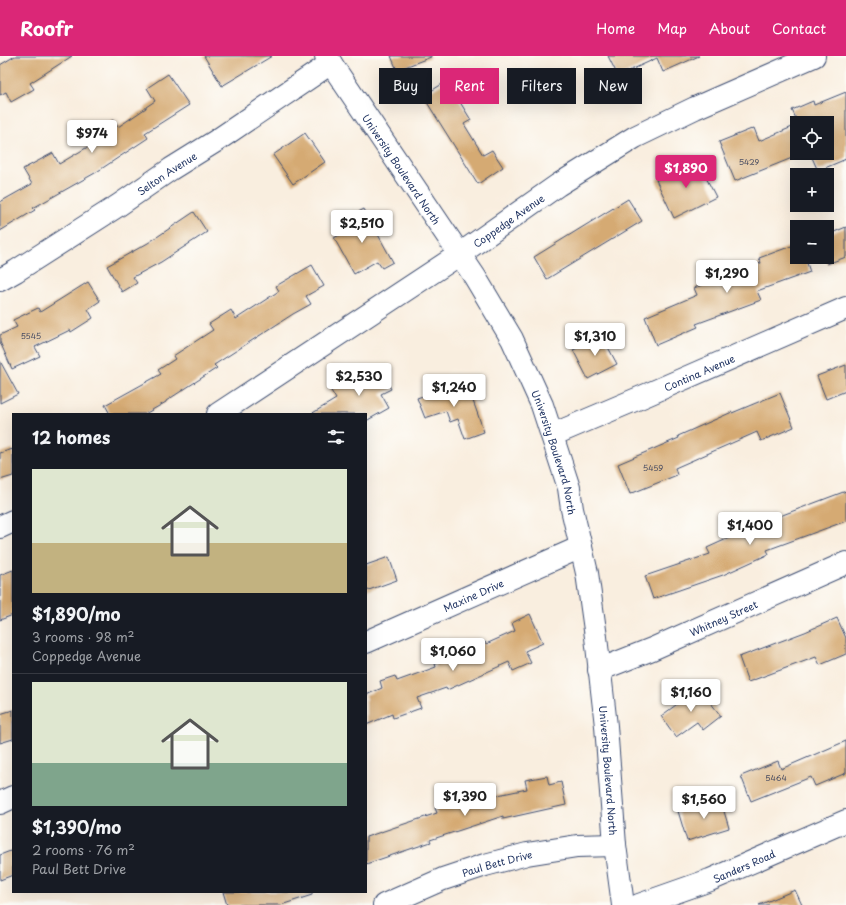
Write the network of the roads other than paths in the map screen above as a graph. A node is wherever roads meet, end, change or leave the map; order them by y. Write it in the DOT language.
graph roads {
  1 [pos="814,56"];
  2 [pos="329,59"];
  3 [pos="460,254"];
  4 [pos="0,280"];
  5 [pos="846,308"];
  6 [pos="219,413"];
  7 [pos="552,435"];
  8 [pos="12,522"];
  9 [pos="0,527"];
  10 [pos="581,547"];
  11 [pos="846,563"];
  12 [pos="367,642"];
  13 [pos="599,670"];
  14 [pos="12,797"];
  15 [pos="0,803"];
  16 [pos="846,821"];
  17 [pos="616,845"];
  18 [pos="384,905"];
  19 [pos="624,905"];
  20 [pos="639,905"];
  1 -- 3 [label="street, Coppedge Avenue"];
  2 -- 3 [label="street, University Boulevard North"];
  2 -- 4 [label="street, Selton Avenue"];
  3 -- 6 [label="street, Coppedge Avenue"];
  3 -- 7 [label="street, University Boulevard North"];
  5 -- 7 [label="street, Contina Avenue"];
  7 -- 10 [label="street, University Boulevard North"];
  8 -- 9 [label="street"];
  10 -- 12 [label="street, Maxine Drive"];
  10 -- 13 [label="street, University Boulevard North"];
  11 -- 13 [label="street, Whitney Street"];
  13 -- 17 [label="street, University Boulevard North"];
  14 -- 15 [label="street"];
  16 -- 20 [label="street, Sanders Road"];
  17 -- 18 [label="street, Paul Bett Drive"];
  17 -- 19 [label="street, University Boulevard North"];
}
